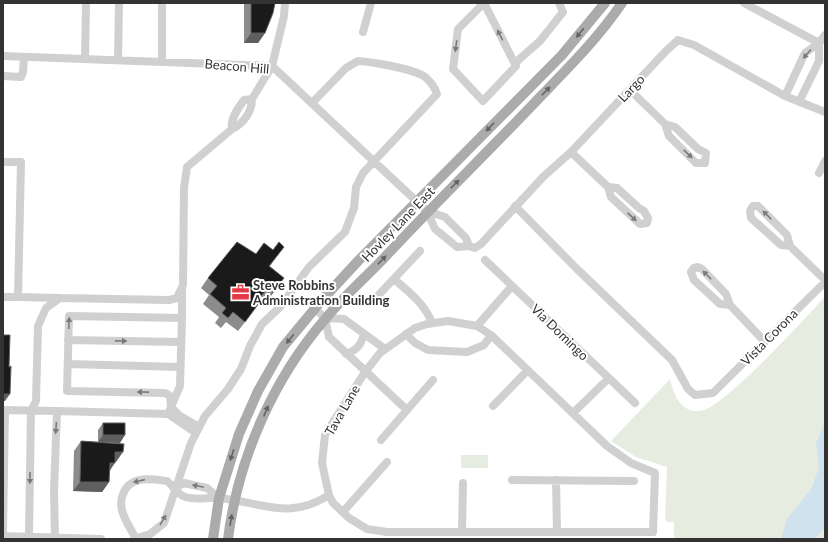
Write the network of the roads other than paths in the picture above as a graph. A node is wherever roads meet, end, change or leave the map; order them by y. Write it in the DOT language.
graph roads {
  1 [pos="86,3"];
  2 [pos="119,3"];
  3 [pos="162,3"];
  4 [pos="284,3"];
  5 [pos="371,3"];
  6 [pos="484,3"];
  7 [pos="559,3"];
  8 [pos="605,3"];
  9 [pos="622,3"];
  10 [pos="744,3"];
  11 [pos="363,32"];
  12 [pos="825,35"];
  13 [pos="819,42"];
  14 [pos="3,56"];
  15 [pos="24,57"];
  16 [pos="85,59"];
  17 [pos="118,60"];
  18 [pos="162,61"];
  19 [pos="515,63"];
  20 [pos="272,66"];
  21 [pos="3,76"];
  22 [pos="630,90"];
  23 [pos="785,96"];
  24 [pos="799,102"];
  25 [pos="312,103"];
  26 [pos="825,112"];
  27 [pos="664,124"];
  28 [pos="571,152"];
  29 [pos="374,160"];
  30 [pos="825,161"];
  31 [pos="3,162"];
  32 [pos="819,172"];
  33 [pos="608,187"];
  34 [pos="418,202"];
  35 [pos="515,206"];
  36 [pos="427,211"];
  37 [pos="469,246"];
  38 [pos="790,246"];
  39 [pos="420,251"];
  40 [pos="485,260"];
  41 [pos="394,279"];
  42 [pos="825,281"];
  43 [pos="183,285"];
  44 [pos="512,286"];
  45 [pos="3,297"];
  46 [pos="18,297"];
  47 [pos="60,298"];
  48 [pos="371,303"];
  49 [pos="730,305"];
  50 [pos="315,309"];
  51 [pos="182,318"];
  52 [pos="325,318"];
  53 [pos="432,324"];
  54 [pos="477,326"];
  55 [pos="364,334"];
  56 [pos="406,334"];
  57 [pos="491,335"];
  58 [pos="68,340"];
  59 [pos="181,342"];
  60 [pos="765,342"];
  61 [pos="385,349"];
  62 [pos="346,354"];
  63 [pos="68,364"];
  64 [pos="180,367"];
  65 [pos="528,370"];
  66 [pos="365,372"];
  67 [pos="609,378"];
  68 [pos="433,380"];
  69 [pos="635,403"];
  70 [pos="493,406"];
  71 [pos="4,410"];
  72 [pos="170,410"];
  73 [pos="407,410"];
  74 [pos="31,411"];
  75 [pos="57,411"];
  76 [pos="573,413"];
  77 [pos="198,430"];
  78 [pos="381,440"];
  79 [pos="387,462"];
  80 [pos="512,480"];
  81 [pos="556,480"];
  82 [pos="634,481"];
  83 [pos="462,483"];
  84 [pos="175,488"];
  85 [pos="329,494"];
  86 [pos="219,498"];
  87 [pos="234,501"];
  88 [pos="343,512"];
  89 [pos="557,532"];
  90 [pos="3,534"];
  91 [pos="458,534"];
  92 [pos="383,535"];
  93 [pos="542,535"];
  94 [pos="29,536"];
  95 [pos="630,536"];
  96 [pos="55,537"];
  97 [pos="101,539"];
  98 [pos="135,539"];
  99 [pos="214,539"];
  100 [pos="228,539"];
  1 -- 16 [label="street"];
  2 -- 17 [label="street"];
  3 -- 18 [label="street"];
  4 -- 20 [label="street"];
  5 -- 11 [label="street"];
  19 -- 6 [label="street, one-way"];
  6 -- 19 [label="street, one-way"];
  7 -- 19 [label="street"];
  8 -- 34 [label="main road, Hovley Lane East, one-way"];
  36 -- 9 [label="main road, Hovley Lane East, one-way"];
  10 -- 13 [label="street"];
  12 -- 13 [label="street"];
  13 -- 23 [label="street, one-way"];
  13 -- 24 [label="street"];
  14 -- 15 [label="street, Beacon Hill"];
  15 -- 16 [label="street, Beacon Hill"];
  15 -- 21 [label="street"];
  16 -- 17 [label="street, Beacon Hill"];
  17 -- 18 [label="street, Beacon Hill"];
  18 -- 20 [label="street, Beacon Hill"];
  20 -- 25 [label="street, Beacon Hill"];
  20 -- 43 [label="street"];
  22 -- 23 [label="street, Largo"];
  22 -- 27 [label="street"];
  22 -- 28 [label="street, Largo"];
  23 -- 24 [label="street, Largo"];
  24 -- 26 [label="street, Largo"];
  25 -- 29 [label="street, Beacon Hill"];
  25 -- 29 [label="street"];
  27 -- 27 [label="street, one-way"];
  28 -- 33 [label="street"];
  28 -- 35 [label="street, Largo"];
  29 -- 34 [label="street, Beacon Hill"];
  29 -- 77 [label="street"];
  30 -- 32 [label="street"];
  31 -- 46 [label="street"];
  33 -- 33 [label="street, one-way"];
  34 -- 36 [label="street"];
  34 -- 50 [label="main road, Hovley Lane East"];
  35 -- 37 [label="street, Largo"];
  35 -- 60 [label="street, Vista Corona"];
  36 -- 37 [label="street"];
  36 -- 37 [label="street"];
  52 -- 36 [label="main road, Hovley Lane East, one-way"];
  38 -- 38 [label="street, one-way"];
  38 -- 42 [label="street"];
  39 -- 41 [label="street"];
  40 -- 44 [label="street, Via Domingo"];
  41 -- 48 [label="street"];
  41 -- 53 [label="street"];
  42 -- 60 [label="street, Vista Corona"];
  43 -- 47 [label="street"];
  43 -- 51 [label="street"];
  44 -- 54 [label="street"];
  44 -- 67 [label="street, Via Domingo"];
  45 -- 46 [label="street"];
  46 -- 47 [label="street"];
  47 -- 74 [label="street"];
  49 -- 49 [label="street, one-way"];
  49 -- 60 [label="street"];
  50 -- 52 [label="street"];
  50 -- 86 [label="main road, Hovley Lane East, one-way"];
  58 -- 51 [label="street, one-way"];
  51 -- 59 [label="street"];
  52 -- 55 [label="street"];
  52 -- 62 [label="street, Tava Lane"];
  87 -- 52 [label="main road, Hovley Lane East, one-way"];
  53 -- 54 [label="street, Tava Lane"];
  53 -- 56 [label="street, Tava Lane"];
  54 -- 57 [label="street, Tava Lane"];
  55 -- 61 [label="street"];
  55 -- 62 [label="street"];
  56 -- 57 [label="street"];
  56 -- 61 [label="street, Tava Lane"];
  57 -- 65 [label="street, Tava Lane"];
  58 -- 59 [label="street, one-way"];
  58 -- 63 [label="street"];
  59 -- 64 [label="street"];
  61 -- 66 [label="street, Tava Lane"];
  62 -- 66 [label="street, Tava Lane"];
  63 -- 64 [label="street"];
  72 -- 63 [label="street, one-way"];
  64 -- 72 [label="street"];
  65 -- 70 [label="street"];
  65 -- 76 [label="street, Tava Lane"];
  66 -- 73 [label="street"];
  66 -- 85 [label="street, Tava Lane"];
  67 -- 69 [label="street, Via Domingo"];
  67 -- 76 [label="street"];
  68 -- 73 [label="street"];
  71 -- 74 [label="street"];
  71 -- 90 [label="street"];
  72 -- 75 [label="street"];
  72 -- 77 [label="street"];
  73 -- 78 [label="street"];
  74 -- 75 [label="street"];
  74 -- 94 [label="street, one-way"];
  75 -- 96 [label="street, one-way"];
  76 -- 95 [label="street, Tava Lane"];
  77 -- 84 [label="street"];
  79 -- 88 [label="street"];
  80 -- 81 [label="street"];
  81 -- 82 [label="street"];
  81 -- 89 [label="street"];
  83 -- 91 [label="street"];
  84 -- 86 [label="street"];
  86 -- 84 [label="street, one-way"];
  98 -- 84 [label="street, one-way"];
  84 -- 98 [label="street, one-way"];
  85 -- 87 [label="street"];
  85 -- 88 [label="street, Tava Lane"];
  86 -- 87 [label="street"];
  86 -- 99 [label="main road, Hovley Lane East"];
  100 -- 87 [label="main road, Hovley Lane East, one-way"];
  88 -- 92 [label="street, Tava Lane"];
  89 -- 93 [label="street, Tava Lane"];
  89 -- 95 [label="street, Tava Lane"];
  90 -- 94 [label="street"];
  91 -- 92 [label="street, Tava Lane"];
  91 -- 93 [label="street, Tava Lane"];
  94 -- 96 [label="street"];
  96 -- 97 [label="street"];
}
